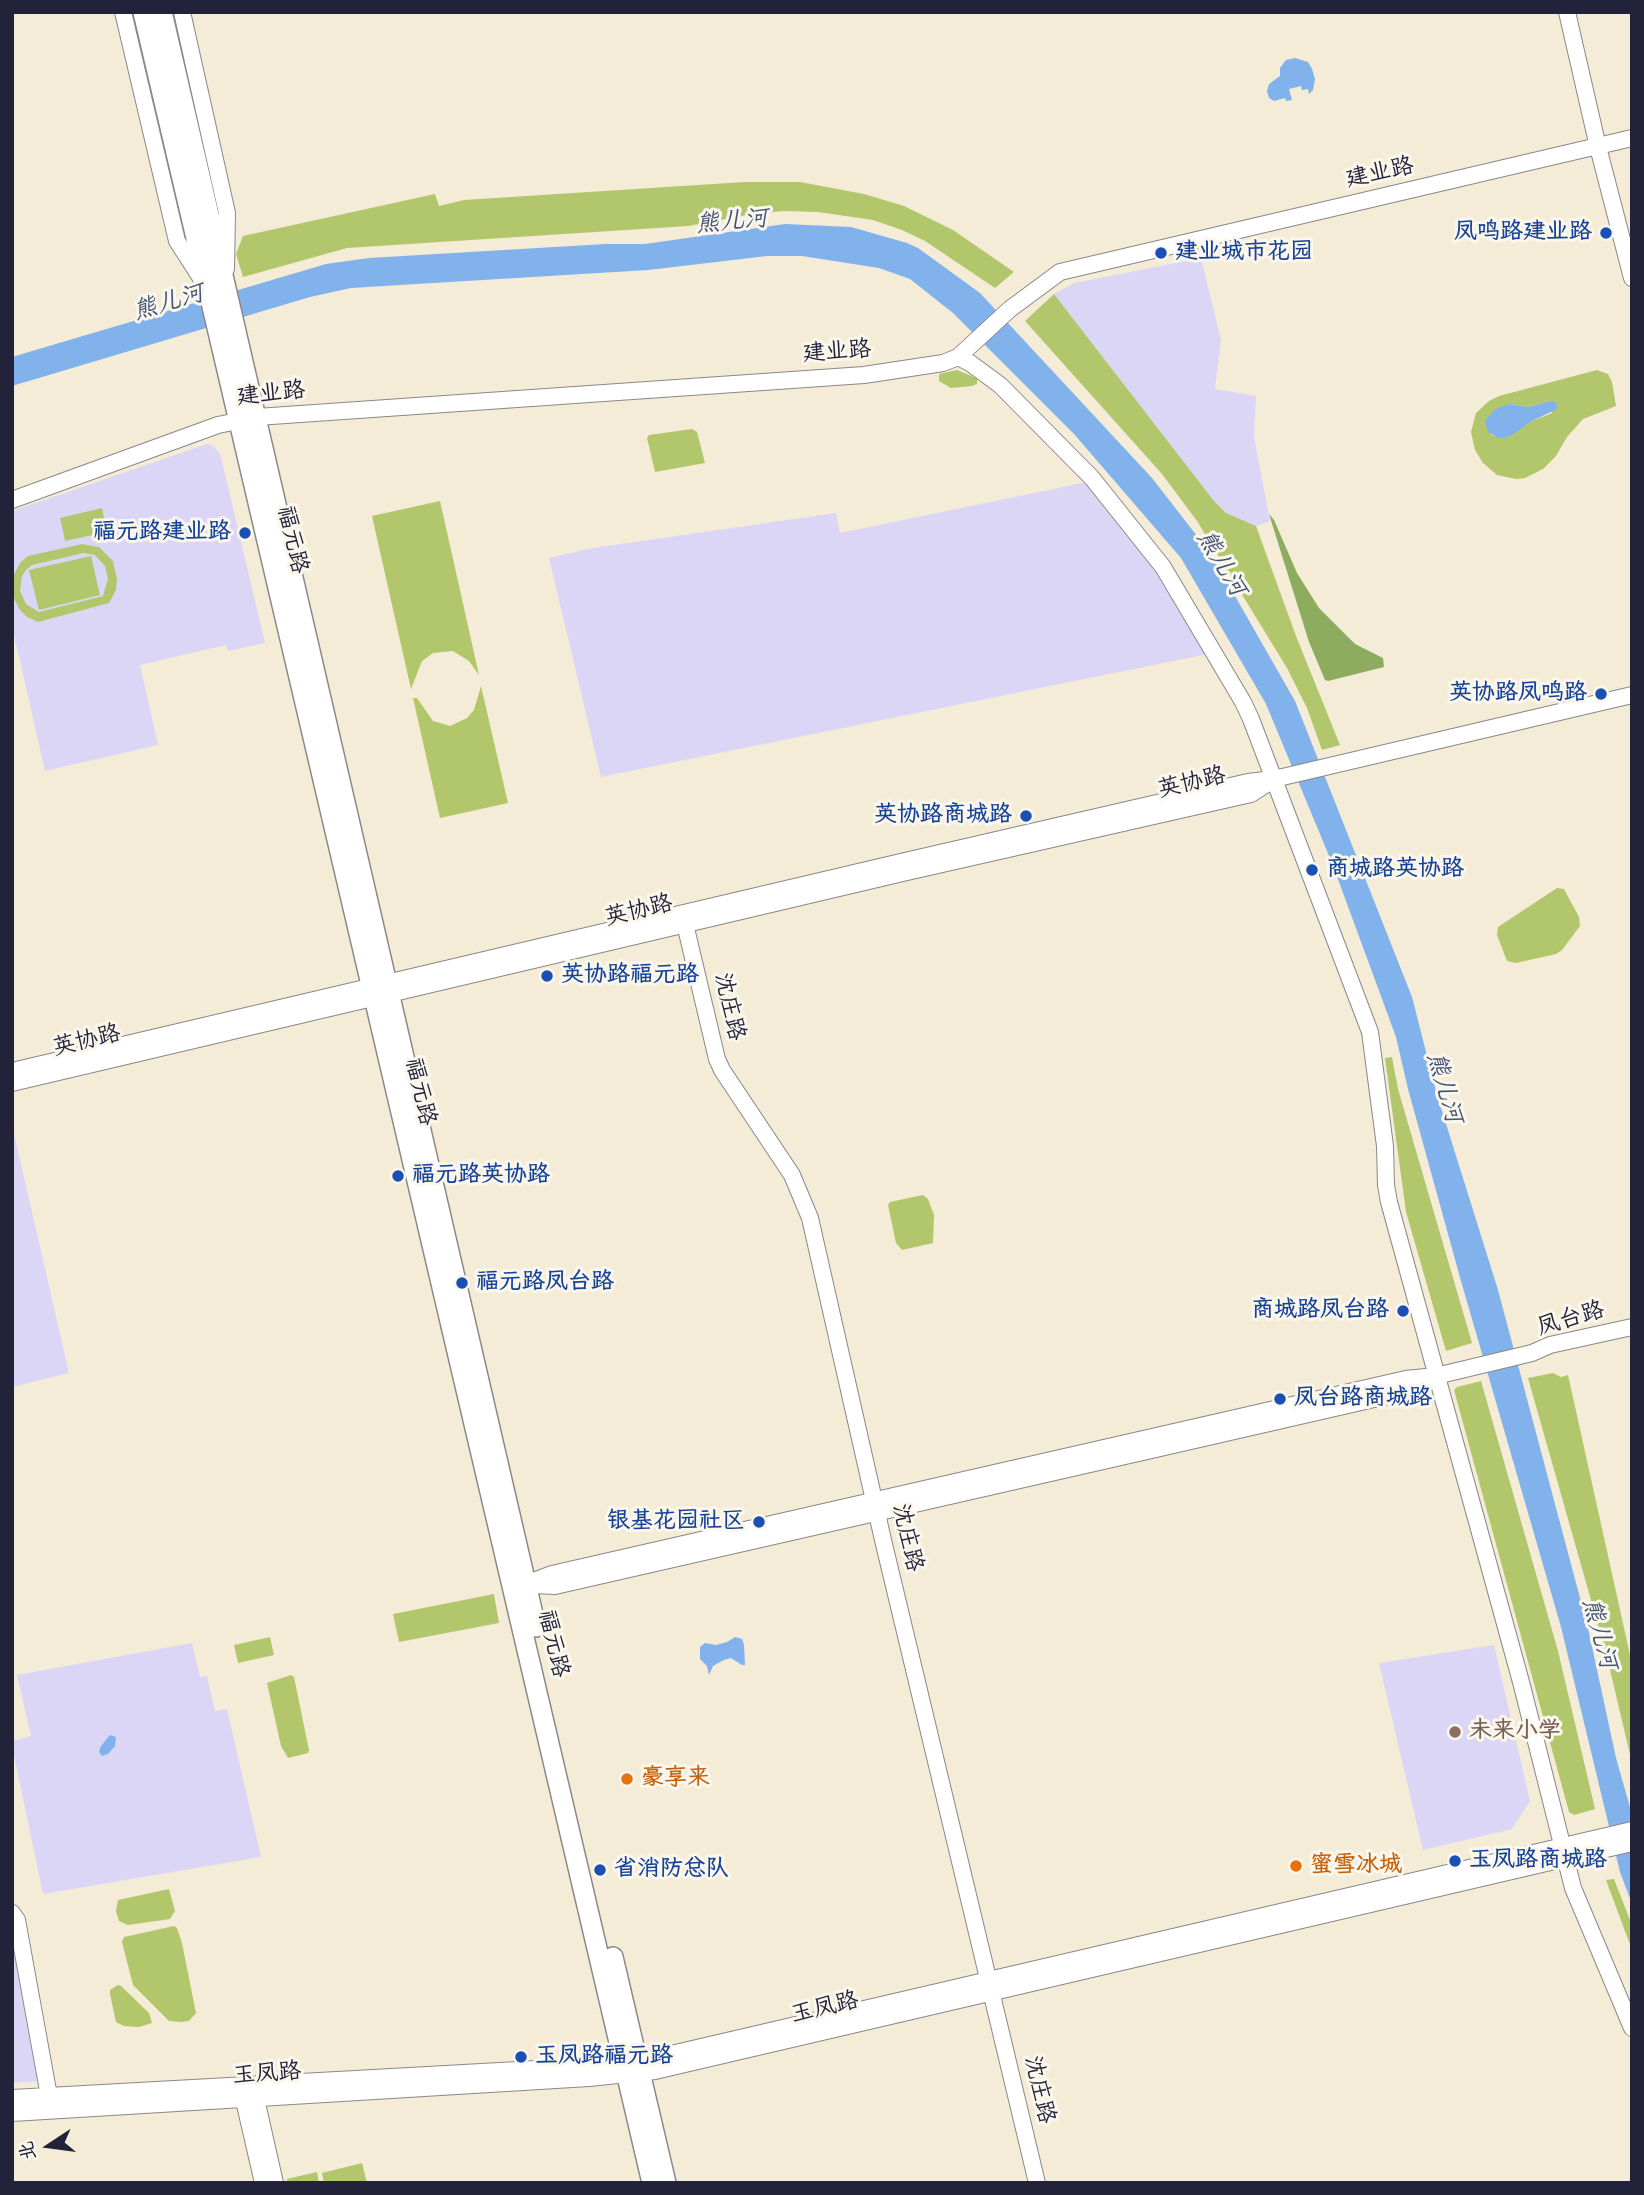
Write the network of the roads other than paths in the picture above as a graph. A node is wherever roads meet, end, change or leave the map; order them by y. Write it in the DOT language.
graph roads {
  1 [pos="123,12"];
  2 [pos="143,12"];
  3 [pos="162,12"];
  4 [pos="182,12"];
  5 [pos="1567,12"];
  6 [pos="1632,138"];
  7 [pos="1598,148"];
  8 [pos="1632,278"];
  9 [pos="217,289"];
  10 [pos="958,357"];
  11 [pos="247,418"];
  12 [pos="12,500"];
  13 [pos="1632,695"];
  14 [pos="1279,778"];
  15 [pos="685,924"];
  16 [pos="380,990"];
  17 [pos="12,1071"];
  18 [pos="12,1083"];
  19 [pos="1632,1327"];
  20 [pos="1632,1338"];
  21 [pos="1532,1353"];
  22 [pos="1436,1376"];
  23 [pos="875,1507"];
  24 [pos="526,1584"];
  25 [pos="1632,1830"];
  26 [pos="1632,1843"];
  27 [pos="1593,1846"];
  28 [pos="1566,1852"];
  29 [pos="12,1913"];
  30 [pos="990,1987"];
  31 [pos="1632,1999"];
  32 [pos="1632,2028"];
  33 [pos="632,2067"];
  34 [pos="248,2092"];
  35 [pos="49,2096"];
  36 [pos="12,2098"];
  37 [pos="12,2113"];
  38 [pos="263,2183"];
  39 [pos="275,2183"];
  40 [pos="652,2183"];
  41 [pos="666,2183"];
  42 [pos="1037,2183"];
  1 -- 9 [label="street"];
  2 -- 9 [label="main road, 福元路"];
  3 -- 9 [label="main road, 福元路"];
  4 -- 9 [label="street"];
  5 -- 7 [label="street"];
  6 -- 7 [label="street, 建业路"];
  7 -- 8 [label="street"];
  7 -- 10 [label="street, 建业路"];
  9 -- 11 [label="main road, 福元路"];
  10 -- 11 [label="street, 建业路"];
  10 -- 14 [label="street"];
  11 -- 12 [label="street, 建业路"];
  11 -- 16 [label="main road, 福元路"];
  13 -- 14 [label="street, 英协路"];
  14 -- 15 [label="street, 英协路"];
  14 -- 16 [label="street, 英协路"];
  14 -- 22 [label="street"];
  15 -- 16 [label="street, 英协路"];
  15 -- 23 [label="street, 沈庄路"];
  16 -- 17 [label="street, 英协路"];
  16 -- 18 [label="street, 英协路"];
  16 -- 24 [label="main road, 福元路"];
  16 -- 33 [label="main road, 福元路"];
  19 -- 21 [label="street, 凤台路"];
  20 -- 21 [label="street, 凤台路"];
  21 -- 22 [label="street"];
  22 -- 23 [label="street"];
  22 -- 28 [label="street"];
  23 -- 24 [label="street"];
  23 -- 30 [label="street, 沈庄路"];
  24 -- 33 [label="main road, 福元路"];
  25 -- 27 [label="street, 玉凤路"];
  26 -- 27 [label="street, 玉凤路"];
  27 -- 28 [label="street, 玉凤路"];
  28 -- 30 [label="street, 玉凤路"];
  28 -- 31 [label="street"];
  28 -- 32 [label="street"];
  29 -- 35 [label="street"];
  30 -- 33 [label="street, 玉凤路"];
  30 -- 42 [label="street, 沈庄路"];
  33 -- 34 [label="street, 玉凤路"];
  33 -- 40 [label="main road, 福元路"];
  33 -- 41 [label="main road, 福元路"];
  34 -- 35 [label="street, 玉凤路"];
  34 -- 37 [label="street, 玉凤路"];
  34 -- 38 [label="street"];
  34 -- 39 [label="street"];
  35 -- 36 [label="street, 玉凤路"];
}
